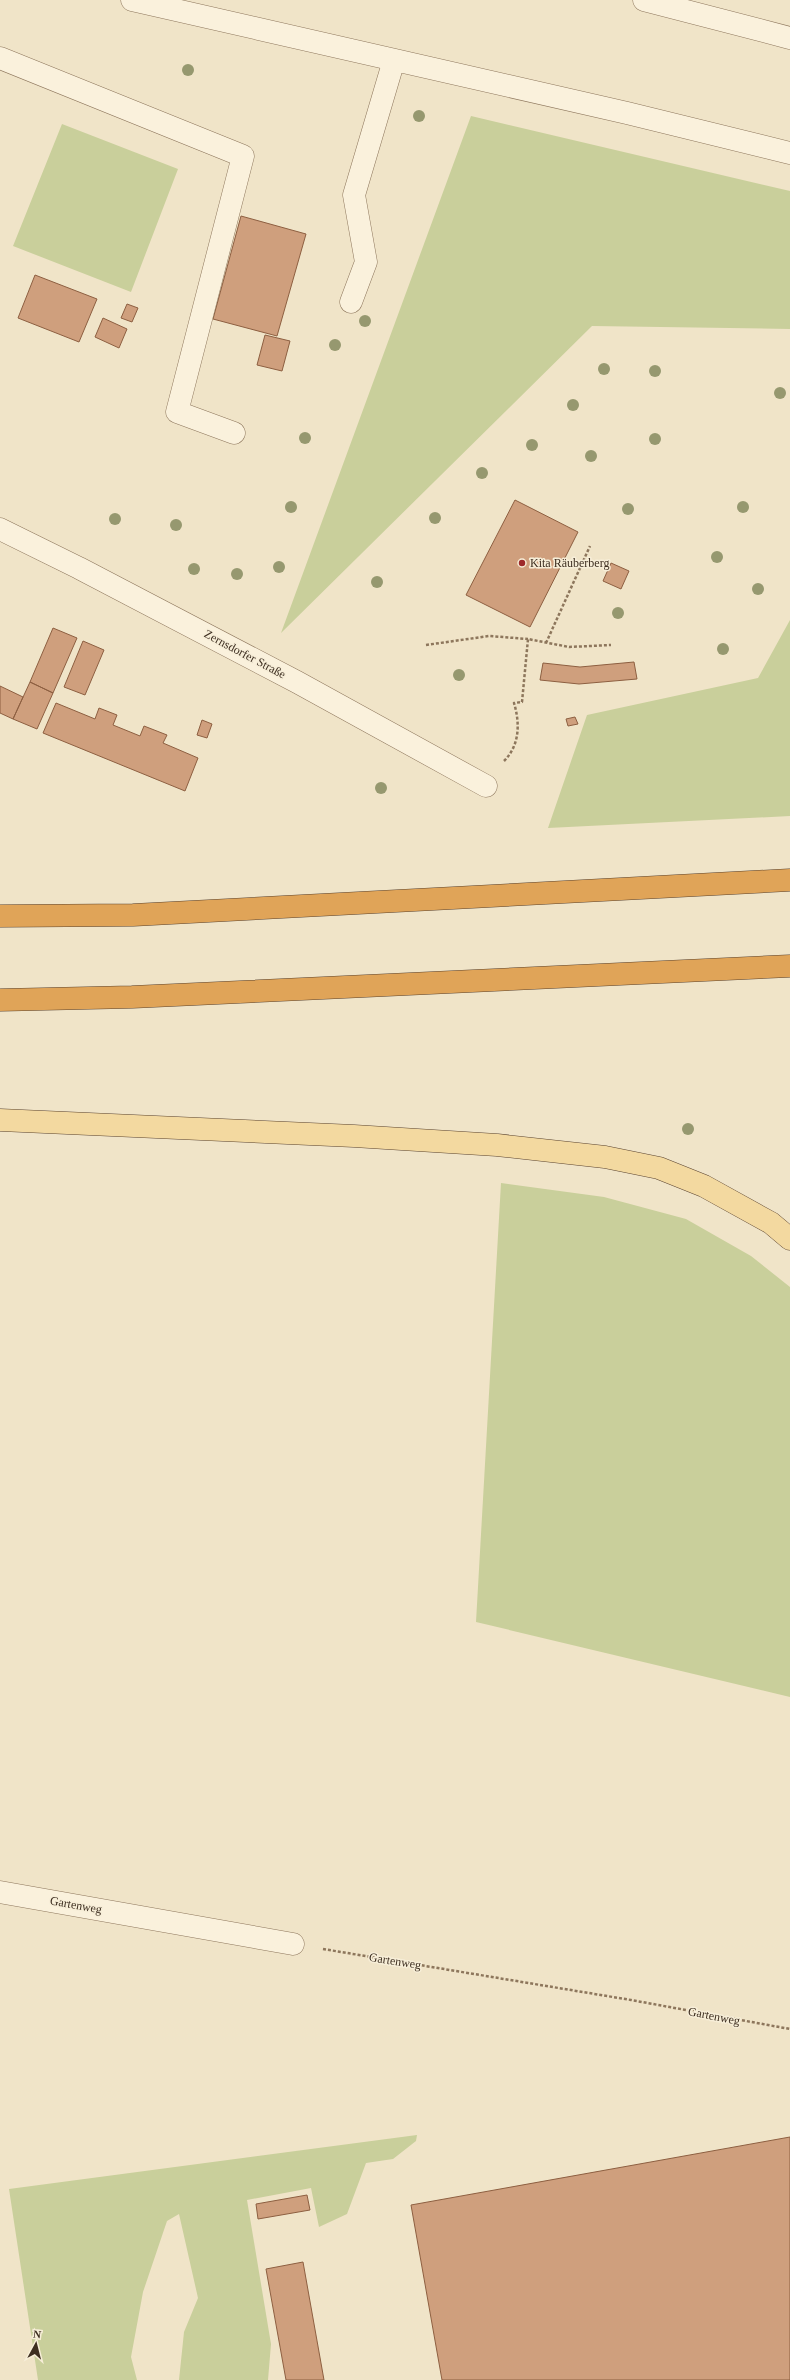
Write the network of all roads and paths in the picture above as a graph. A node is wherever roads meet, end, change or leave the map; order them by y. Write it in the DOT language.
graph roads {
  1 [pos="132,0"];
  2 [pos="644,0"];
  3 [pos="790,38"];
  4 [pos="0,59"];
  5 [pos="394,60"];
  6 [pos="790,153"];
  7 [pos="351,302"];
  8 [pos="234,433"];
  9 [pos="0,529"];
  10 [pos="590,546"];
  11 [pos="528,638"];
  12 [pos="546,643"];
  13 [pos="611,644"];
  14 [pos="426,645"];
  15 [pos="461,773"];
  16 [pos="486,786"];
  17 [pos="790,880"];
  18 [pos="0,916"];
  19 [pos="790,966"];
  20 [pos="0,1000"];
  21 [pos="0,1120"];
  22 [pos="790,1239"];
  23 [pos="0,1892"];
  24 [pos="293,1944"];
  25 [pos="790,2029"];
  1 -- 5 [label="street"];
  2 -- 3 [label="street"];
  4 -- 8 [label="street"];
  5 -- 6 [label="street"];
  5 -- 7 [label="street"];
  9 -- 15 [label="street, Zernsdorfer Straße"];
  10 -- 12 [label="path"];
  11 -- 12 [label="path"];
  11 -- 14 [label="path"];
  11 -- 15 [label="path"];
  12 -- 13 [label="path"];
  15 -- 16 [label="street, Zernsdorfer Straße"];
  17 -- 18 [label="highway"];
  19 -- 20 [label="highway"];
  21 -- 22 [label="main road"];
  23 -- 24 [label="street, Gartenweg"];
  24 -- 25 [label="path, Gartenweg"];
}
